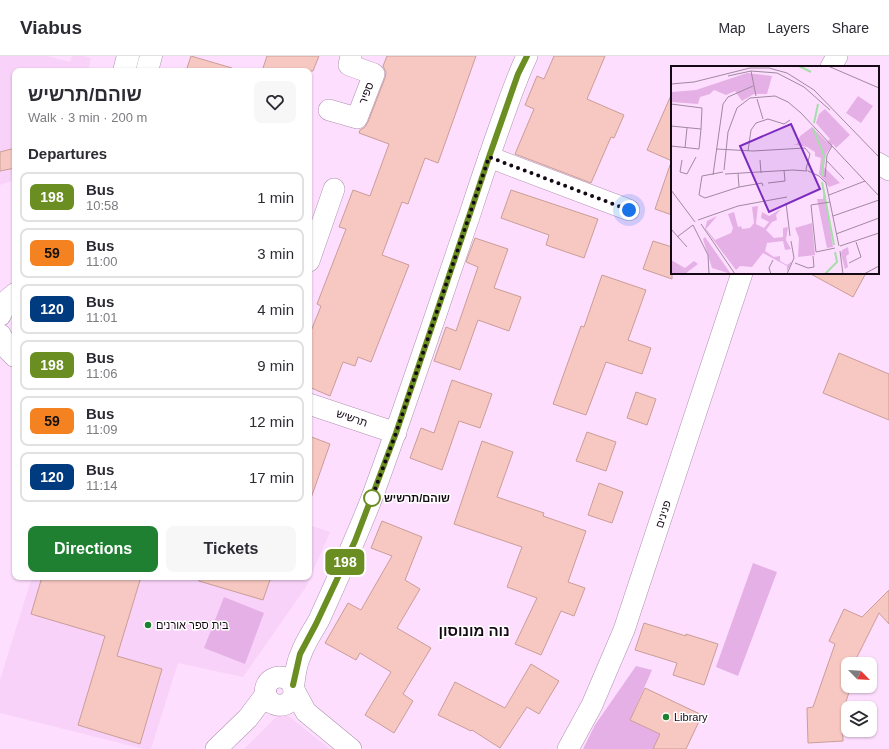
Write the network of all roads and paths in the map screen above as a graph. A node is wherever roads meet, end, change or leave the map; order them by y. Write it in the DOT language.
graph roads {
  1 [pos="128,56"];
  2 [pos="151,56"];
  3 [pos="351,56"];
  4 [pos="527,56"];
  5 [pos="837,56"];
  6 [pos="832,66"];
  7 [pos="125,68"];
  8 [pos="148,68"];
  9 [pos="329,110"];
  10 [pos="489,157"];
  11 [pos="879,165"];
  12 [pos="889,170"];
  13 [pos="334,189"];
  14 [pos="629,210"];
  15 [pos="312,252"];
  16 [pos="742,274"];
  17 [pos="12,294"];
  18 [pos="0,295"];
  19 [pos="12,297"];
  20 [pos="0,315"];
  21 [pos="0,336"];
  22 [pos="12,353"];
  23 [pos="312,405"];
  24 [pos="396,433"];
  25 [pos="283,693"];
  26 [pos="216,749"];
  27 [pos="351,749"];
  28 [pos="568,749"];
  1 -- 7 [label="street"];
  2 -- 8 [label="street"];
  3 -- 9 [label="street, ספיר"];
  4 -- 10 [label="street"];
  5 -- 6 [label="street"];
  10 -- 14 [label="street"];
  10 -- 24 [label="street"];
  11 -- 12 [label="street"];
  13 -- 15 [label="street"];
  16 -- 28 [label="street, פנינים"];
  17 -- 18 [label="street"];
  19 -- 20 [label="street"];
  21 -- 22 [label="street"];
  23 -- 24 [label="street, תרשיש"];
  24 -- 25 [label="street"];
  25 -- 26 [label="street"];
  25 -- 27 [label="street"];
}
